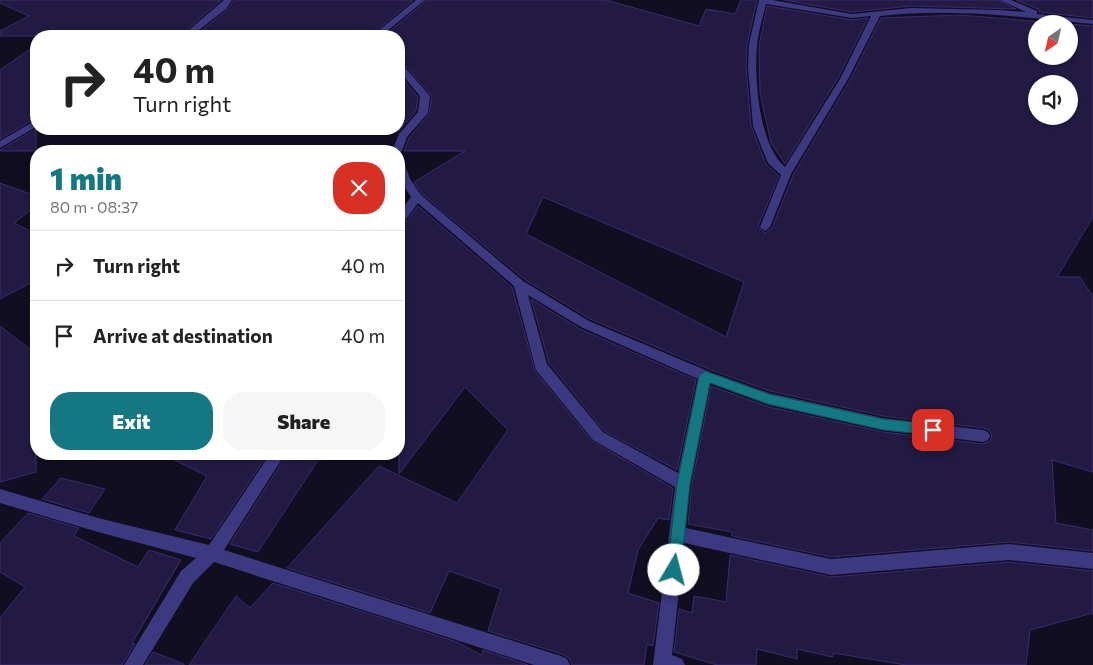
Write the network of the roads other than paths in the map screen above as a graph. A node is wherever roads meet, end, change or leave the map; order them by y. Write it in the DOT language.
graph roads {
  1 [pos="228,0"];
  2 [pos="421,0"];
  3 [pos="1004,0"];
  4 [pos="763,1"];
  5 [pos="877,13"];
  6 [pos="1039,15"];
  7 [pos="1028,16"];
  8 [pos="1078,21"];
  9 [pos="1093,22"];
  10 [pos="194,30"];
  11 [pos="384,30"];
  12 [pos="405,73"];
  13 [pos="30,127"];
  14 [pos="405,133"];
  15 [pos="0,145"];
  16 [pos="786,174"];
  17 [pos="405,181"];
  18 [pos="417,197"];
  19 [pos="405,212"];
  20 [pos="765,227"];
  21 [pos="518,284"];
  22 [pos="705,376"];
  23 [pos="983,436"];
  24 [pos="274,460"];
  25 [pos="683,484"];
  26 [pos="0,496"];
  27 [pos="679,534"];
  28 [pos="212,554"];
  29 [pos="1093,561"];
  30 [pos="667,664"];
  31 [pos="133,665"];
  32 [pos="561,665"];
  1 -- 10 [label="street"];
  2 -- 11 [label="street"];
  3 -- 6 [label="street"];
  4 -- 5 [label="street"];
  4 -- 16 [label="street"];
  5 -- 7 [label="street"];
  5 -- 16 [label="street"];
  8 -- 9 [label="street"];
  12 -- 14 [label="street"];
  13 -- 15 [label="street"];
  16 -- 20 [label="street"];
  17 -- 18 [label="street"];
  18 -- 19 [label="street"];
  18 -- 21 [label="street"];
  21 -- 22 [label="street"];
  21 -- 25 [label="street"];
  22 -- 23 [label="street"];
  22 -- 25 [label="street"];
  24 -- 28 [label="street"];
  25 -- 27 [label="street"];
  26 -- 28 [label="street"];
  27 -- 29 [label="street"];
  27 -- 30 [label="street"];
  28 -- 31 [label="street"];
  28 -- 32 [label="street"];
}
